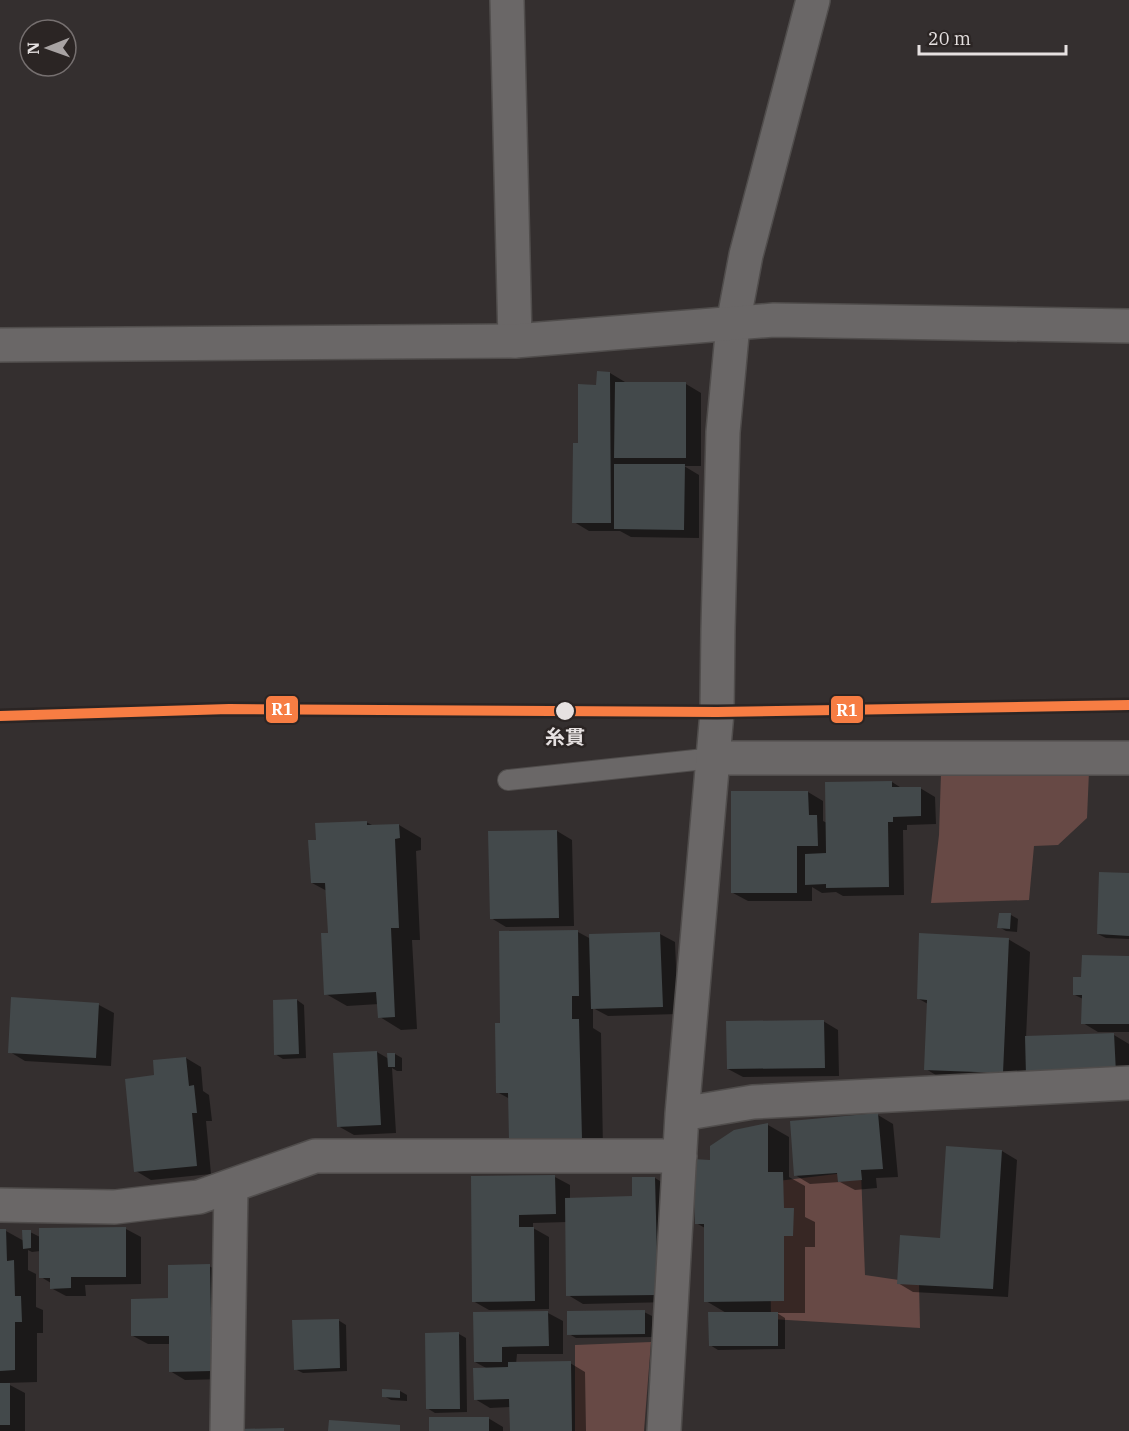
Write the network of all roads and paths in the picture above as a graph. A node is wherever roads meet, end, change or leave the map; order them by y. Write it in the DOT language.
graph roads {
  1 [pos="507,0"];
  2 [pos="813,0"];
  3 [pos="734,324"];
  4 [pos="1129,326"];
  5 [pos="516,341"];
  6 [pos="0,345"];
  7 [pos="714,758"];
  8 [pos="1129,758"];
  9 [pos="508,780"];
  10 [pos="1129,1083"];
  11 [pos="682,1114"];
  12 [pos="680,1156"];
  13 [pos="231,1186"];
  14 [pos="0,1205"];
  15 [pos="227,1431"];
  16 [pos="664,1431"];
  1 -- 5 [label="street"];
  2 -- 3 [label="street"];
  3 -- 4 [label="street"];
  3 -- 5 [label="street"];
  3 -- 7 [label="street"];
  5 -- 6 [label="street"];
  7 -- 8 [label="street"];
  7 -- 9 [label="lane"];
  7 -- 11 [label="street"];
  10 -- 11 [label="street"];
  11 -- 12 [label="street"];
  12 -- 13 [label="street"];
  12 -- 16 [label="street"];
  13 -- 14 [label="street"];
  13 -- 15 [label="street"];
}
